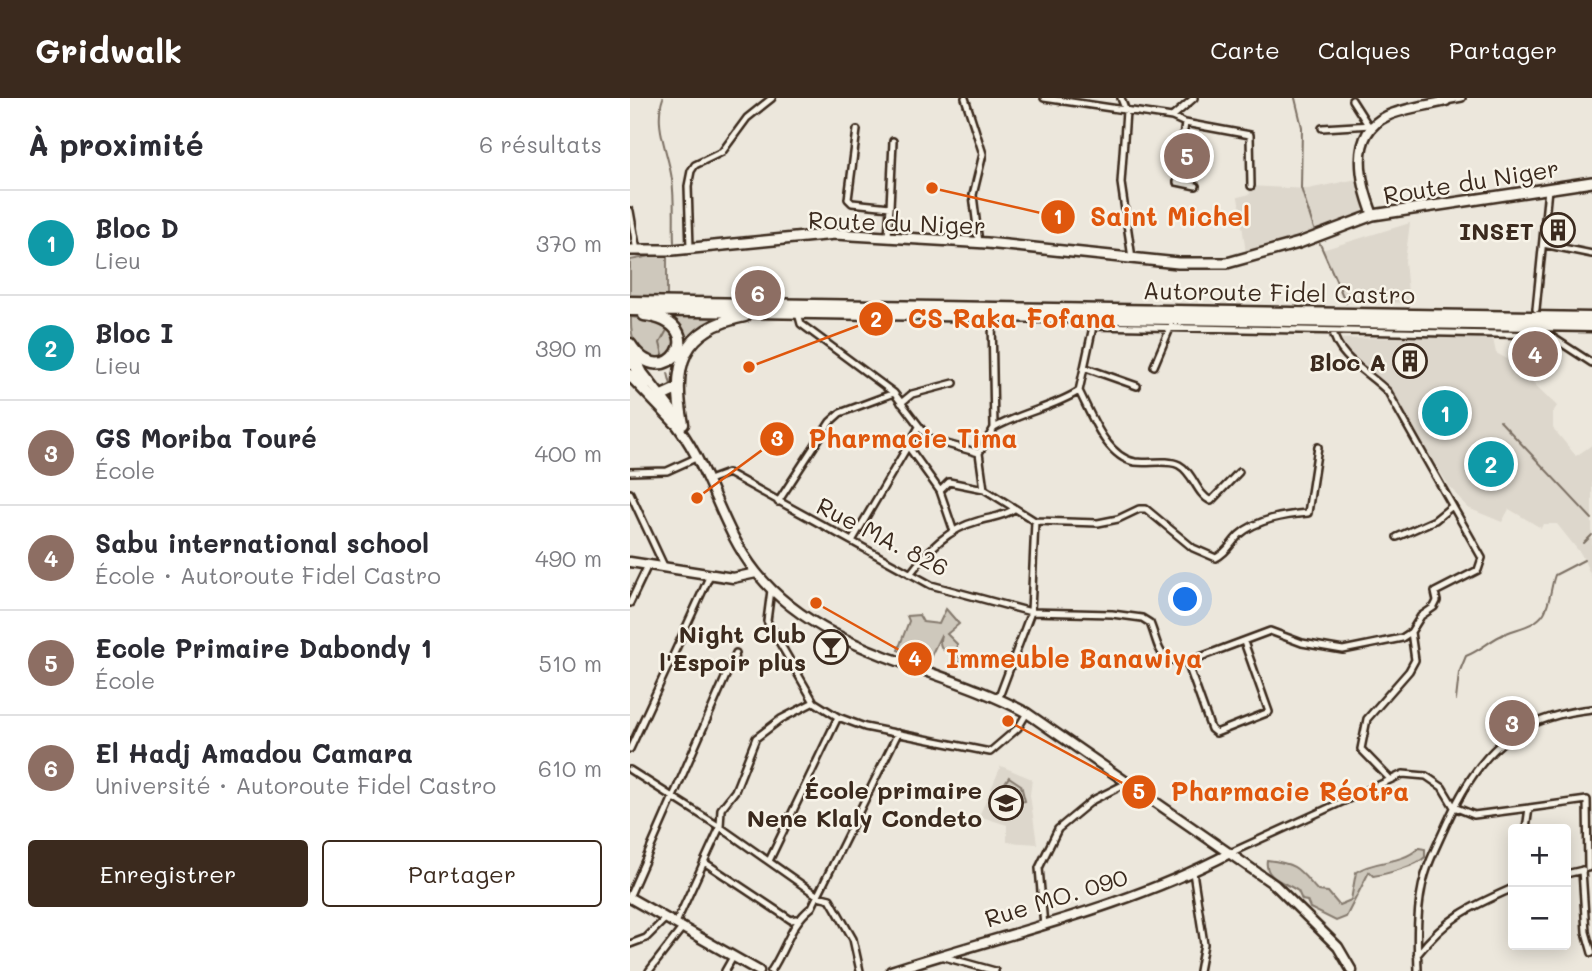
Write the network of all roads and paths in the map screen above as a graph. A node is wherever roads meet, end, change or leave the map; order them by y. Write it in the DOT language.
graph roads {
  1 [pos="772,98"];
  2 [pos="965,98"];
  3 [pos="1044,98"];
  4 [pos="1121,98"];
  5 [pos="1194,98"];
  6 [pos="1462,98"];
  7 [pos="1352,100"];
  8 [pos="1446,100"];
  9 [pos="1420,103"];
  10 [pos="1126,111"];
  11 [pos="1172,117"];
  12 [pos="1185,123"];
  13 [pos="1370,125"];
  14 [pos="1322,128"];
  15 [pos="857,130"];
  16 [pos="893,141"];
  17 [pos="1592,182"];
  18 [pos="1196,186"];
  19 [pos="1251,187"];
  20 [pos="1548,189"];
  21 [pos="890,207"];
  22 [pos="630,211"];
  23 [pos="1373,215"];
  24 [pos="888,236"];
  25 [pos="979,243"];
  26 [pos="1543,244"];
  27 [pos="690,248"];
  28 [pos="633,253"];
  29 [pos="1592,254"];
  30 [pos="1132,258"];
  31 [pos="630,302"];
  32 [pos="1536,309"];
  33 [pos="630,311"];
  34 [pos="768,312"];
  35 [pos="798,313"];
  36 [pos="992,317"];
  37 [pos="1592,318"];
  38 [pos="1094,322"];
  39 [pos="1171,326"];
  40 [pos="1592,326"];
  41 [pos="1334,331"];
  42 [pos="630,346"];
  43 [pos="630,360"];
  44 [pos="1592,363"];
  45 [pos="1154,366"];
  46 [pos="1086,368"];
  47 [pos="630,375"];
  48 [pos="954,383"];
  49 [pos="1137,386"];
  50 [pos="677,389"];
  51 [pos="1079,391"];
  52 [pos="894,393"];
  53 [pos="659,398"];
  54 [pos="901,403"];
  55 [pos="679,423"];
  56 [pos="919,427"];
  57 [pos="994,428"];
  58 [pos="907,445"];
  59 [pos="1318,447"];
  60 [pos="979,453"];
  61 [pos="698,457"];
  62 [pos="630,472"];
  63 [pos="1239,472"];
  64 [pos="709,480"];
  65 [pos="984,489"];
  66 [pos="940,491"];
  67 [pos="630,493"];
  68 [pos="778,502"];
  69 [pos="1451,508"];
  70 [pos="1014,509"];
  71 [pos="1035,521"];
  72 [pos="953,530"];
  73 [pos="1397,537"];
  74 [pos="852,541"];
  75 [pos="630,562"];
  76 [pos="648,565"];
  77 [pos="666,568"];
  78 [pos="756,573"];
  79 [pos="910,574"];
  80 [pos="710,575"];
  81 [pos="771,590"];
  82 [pos="630,603"];
  83 [pos="1031,612"];
  84 [pos="1411,632"];
  85 [pos="1244,642"];
  86 [pos="736,653"];
  87 [pos="1187,662"];
  88 [pos="999,698"];
  89 [pos="814,702"];
  90 [pos="1592,709"];
  91 [pos="1027,713"];
  92 [pos="838,717"];
  93 [pos="898,733"];
  94 [pos="630,748"];
  95 [pos="630,770"];
  96 [pos="1390,779"];
  97 [pos="1128,782"];
  98 [pos="671,796"];
  99 [pos="1454,807"];
  100 [pos="1529,808"];
  101 [pos="1527,824"];
  102 [pos="720,827"];
  103 [pos="1230,853"];
  104 [pos="769,861"];
  105 [pos="704,862"];
  106 [pos="1588,869"];
  107 [pos="1194,872"];
  108 [pos="1508,890"];
  109 [pos="630,896"];
  110 [pos="818,896"];
  111 [pos="666,918"];
  112 [pos="796,919"];
  113 [pos="679,925"];
  114 [pos="1044,926"];
  115 [pos="630,944"];
  116 [pos="1592,953"];
  117 [pos="1417,955"];
  118 [pos="938,956"];
  119 [pos="733,957"];
  120 [pos="649,971"];
  121 [pos="725,971"];
  122 [pos="759,971"];
  123 [pos="771,971"];
  124 [pos="860,971"];
  125 [pos="891,971"];
  126 [pos="995,971"];
  127 [pos="1199,971"];
  128 [pos="1352,971"];
  129 [pos="1418,971"];
  1 -- 27 [label="street"];
  2 -- 25 [label="street"];
  3 -- 10 [label="street"];
  4 -- 10 [label="street"];
  5 -- 11 [label="street"];
  6 -- 8 [label="street"];
  7 -- 13 [label="street"];
  8 -- 9 [label="main road"];
  9 -- 13 [label="main road"];
  10 -- 11 [label="street"];
  10 -- 30 [label="street"];
  11 -- 12 [label="street"];
  12 -- 18 [label="street"];
  12 -- 19 [label="street"];
  13 -- 14 [label="street"];
  13 -- 23 [label="main road"];
  15 -- 21 [label="street"];
  16 -- 21 [label="street"];
  17 -- 20 [label="main road, Route du Niger"];
  20 -- 23 [label="main road, Route du Niger"];
  20 -- 26 [label="street"];
  21 -- 24 [label="street"];
  22 -- 28 [label="street"];
  23 -- 30 [label="main road, Route du Niger"];
  24 -- 25 [label="main road, Route du Niger"];
  24 -- 27 [label="main road, Route du Niger"];
  25 -- 30 [label="main road, Route du Niger"];
  26 -- 29 [label="street"];
  26 -- 32 [label="street"];
  27 -- 28 [label="main road, Route du Niger"];
  31 -- 37 [label="highway, Autoroute Fidel Castro"];
  33 -- 34 [label="highway, Autoroute Fidel Castro"];
  33 -- 42 [label="highway"];
  34 -- 35 [label="highway, Autoroute Fidel Castro"];
  34 -- 50 [label="highway"];
  35 -- 36 [label="highway, Autoroute Fidel Castro"];
  35 -- 52 [label="street"];
  36 -- 38 [label="highway, Autoroute Fidel Castro"];
  36 -- 57 [label="street"];
  38 -- 39 [label="street"];
  38 -- 40 [label="highway, Autoroute Fidel Castro"];
  38 -- 46 [label="street"];
  39 -- 41 [label="street"];
  39 -- 45 [label="street"];
  41 -- 44 [label="street"];
  41 -- 69 [label="street"];
  42 -- 53 [label="main road"];
  43 -- 53 [label="main road"];
  46 -- 49 [label="street"];
  46 -- 51 [label="street"];
  47 -- 55 [label="highway"];
  48 -- 54 [label="street"];
  50 -- 53 [label="highway"];
  50 -- 55 [label="highway"];
  51 -- 57 [label="street"];
  51 -- 63 [label="street"];
  52 -- 54 [label="street"];
  52 -- 68 [label="street"];
  53 -- 55 [label="main road"];
  54 -- 56 [label="street"];
  55 -- 61 [label="main road"];
  56 -- 58 [label="street"];
  56 -- 60 [label="street"];
  57 -- 60 [label="street"];
  58 -- 66 [label="street"];
  58 -- 74 [label="street"];
  59 -- 71 [label="street"];
  60 -- 65 [label="street"];
  61 -- 62 [label="street"];
  61 -- 64 [label="main road"];
  64 -- 68 [label="street, Rue MA. 826"];
  64 -- 78 [label="main road"];
  65 -- 66 [label="street"];
  65 -- 70 [label="street"];
  66 -- 72 [label="street"];
  67 -- 77 [label="street"];
  68 -- 74 [label="street, Rue MA. 826"];
  69 -- 73 [label="street"];
  69 -- 84 [label="street"];
  70 -- 71 [label="street"];
  70 -- 72 [label="street"];
  71 -- 83 [label="street"];
  72 -- 79 [label="street"];
  74 -- 79 [label="street, Rue MA. 826"];
  75 -- 76 [label="main road"];
  76 -- 77 [label="main road"];
  76 -- 82 [label="street"];
  77 -- 80 [label="main road"];
  78 -- 80 [label="main road"];
  78 -- 81 [label="main road"];
  79 -- 83 [label="street, Rue MA. 826"];
  80 -- 94 [label="street"];
  81 -- 88 [label="main road"];
  81 -- 89 [label="street"];
  83 -- 87 [label="street, Rue MA. 826"];
  83 -- 88 [label="street"];
  84 -- 85 [label="street"];
  84 -- 96 [label="street"];
  85 -- 87 [label="street"];
  85 -- 87 [label="street"];
  86 -- 98 [label="street"];
  88 -- 91 [label="main road"];
  89 -- 92 [label="street"];
  89 -- 102 [label="street"];
  90 -- 99 [label="street"];
  91 -- 93 [label="street"];
  91 -- 97 [label="main road"];
  92 -- 93 [label="street"];
  92 -- 104 [label="street"];
  93 -- 110 [label="street"];
  95 -- 98 [label="street"];
  96 -- 99 [label="street"];
  96 -- 103 [label="street"];
  97 -- 103 [label="main road"];
  97 -- 114 [label="street"];
  98 -- 102 [label="street"];
  98 -- 109 [label="street"];
  99 -- 100 [label="street"];
  99 -- 117 [label="street"];
  100 -- 101 [label="street"];
  100 -- 106 [label="street"];
  102 -- 104 [label="street"];
  102 -- 105 [label="street"];
  103 -- 107 [label="main road, Rue MO. 090"];
  103 -- 128 [label="main road"];
  104 -- 110 [label="street"];
  105 -- 112 [label="street"];
  105 -- 113 [label="street"];
  106 -- 116 [label="street"];
  107 -- 114 [label="main road, Rue MO. 090"];
  107 -- 127 [label="street"];
  108 -- 117 [label="street"];
  109 -- 111 [label="main road"];
  110 -- 112 [label="street"];
  110 -- 124 [label="street"];
  111 -- 113 [label="main road"];
  111 -- 115 [label="street"];
  112 -- 123 [label="street"];
  113 -- 119 [label="main road"];
  113 -- 120 [label="street"];
  114 -- 118 [label="main road, Rue MO. 090"];
  117 -- 129 [label="street"];
  118 -- 125 [label="main road, Rue MO. 090"];
  118 -- 126 [label="street"];
  119 -- 121 [label="street"];
  119 -- 122 [label="main road"];
}
